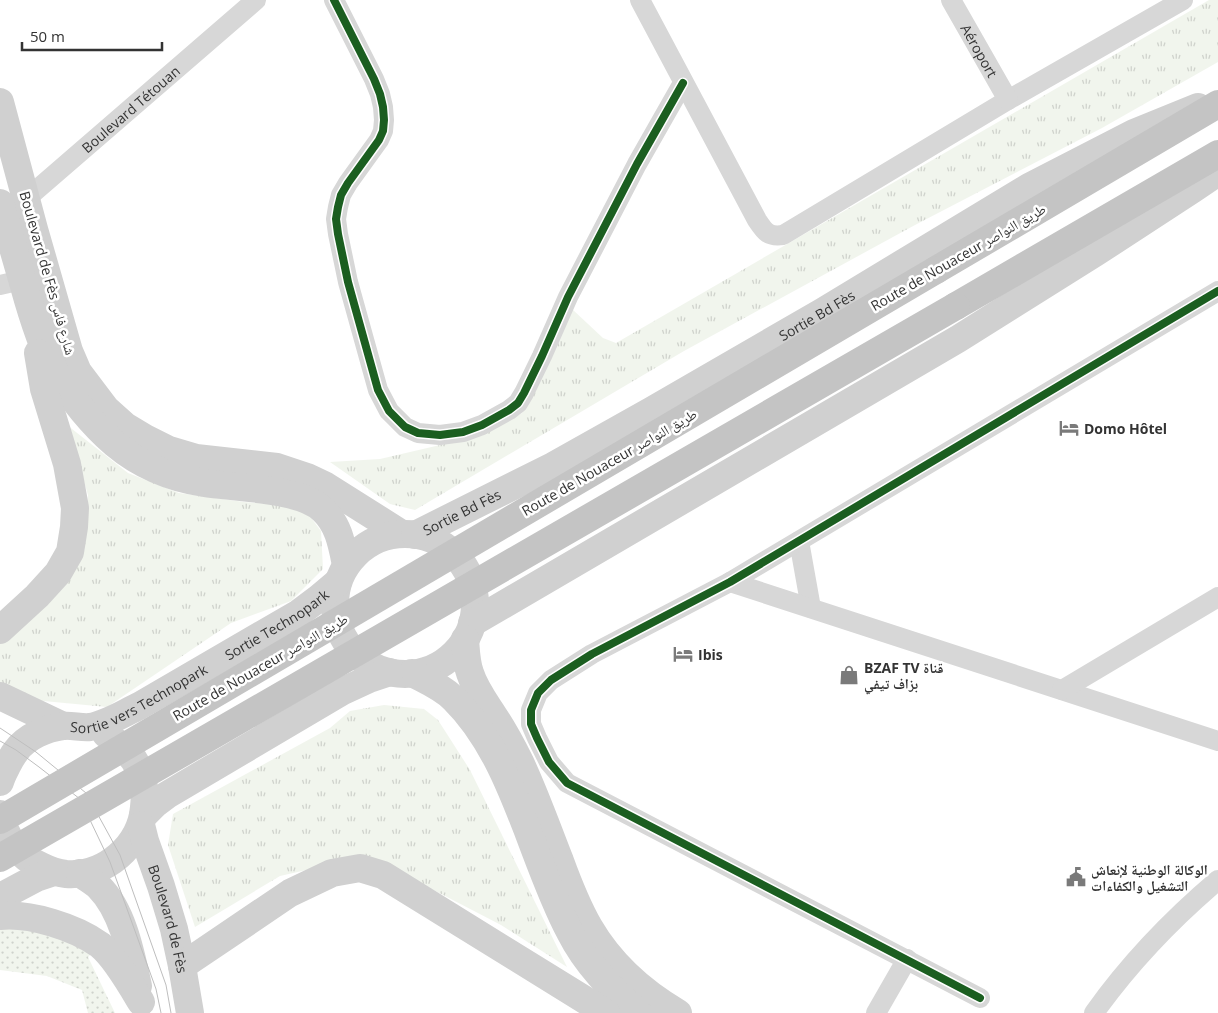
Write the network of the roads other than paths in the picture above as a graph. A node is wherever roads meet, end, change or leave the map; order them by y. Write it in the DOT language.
graph roads {
  1 [pos="256,0"];
  2 [pos="334,0"];
  3 [pos="640,0"];
  4 [pos="951,0"];
  5 [pos="1183,0"];
  6 [pos="683,83"];
  7 [pos="1218,99"];
  8 [pos="1008,100"];
  9 [pos="0,102"];
  10 [pos="1218,104"];
  11 [pos="1218,154"];
  12 [pos="1218,172"];
  13 [pos="13,201"];
  14 [pos="11,282"];
  15 [pos="1218,291"];
  16 [pos="36,326"];
  17 [pos="408,534"];
  18 [pos="799,540"];
  19 [pos="342,574"];
  20 [pos="730,582"];
  21 [pos="1218,597"];
  22 [pos="810,608"];
  23 [pos="0,630"];
  24 [pos="468,631"];
  25 [pos="213,662"];
  26 [pos="401,673"];
  27 [pos="1062,690"];
  28 [pos="0,696"];
  29 [pos="75,727"];
  30 [pos="1218,741"];
  31 [pos="0,778"];
  32 [pos="0,814"];
  33 [pos="0,820"];
  34 [pos="142,820"];
  35 [pos="0,858"];
  36 [pos="67,873"];
  37 [pos="1218,880"];
  38 [pos="0,898"];
  39 [pos="0,916"];
  40 [pos="907,959"];
  41 [pos="182,966"];
  42 [pos="980,998"];
  43 [pos="143,1007"];
  44 [pos="190,1013"];
  45 [pos="606,1013"];
  46 [pos="638,1013"];
  47 [pos="678,1013"];
  48 [pos="876,1013"];
  49 [pos="1094,1013"];
  1 -- 13 [label="street, Boulevard Tétouan"];
  2 -- 6 [label="street"];
  3 -- 6 [label="street"];
  4 -- 8 [label="street, Aéroport"];
  5 -- 8 [label="street"];
  6 -- 8 [label="street"];
  7 -- 17 [label="main road, Sortie Bd Fès"];
  9 -- 13 [label="main road, Boulevard de Fès شارع فاس"];
  10 -- 33 [label="highway, Route de Nouaceur طريق النواصر, bridge"];
  11 -- 35 [label="highway, bridge"];
  12 -- 24 [label="main road"];
  13 -- 14 [label="main road, Boulevard de Fès شارع فاس"];
  13 -- 17 [label="main road, Boulevard de Fès شارع فاس"];
  14 -- 16 [label="main road, Boulevard de Fès شارع فاس"];
  15 -- 18 [label="street"];
  16 -- 19 [label="main road, Boulevard de Fès شارع فاس"];
  16 -- 23 [label="main road"];
  17 -- 19 [label="main road"];
  17 -- 24 [label="main road"];
  18 -- 20 [label="street"];
  18 -- 22 [label="street"];
  19 -- 25 [label="main road, Sortie Technopark"];
  19 -- 26 [label="main road"];
  20 -- 22 [label="street"];
  20 -- 40 [label="street"];
  21 -- 27 [label="street"];
  22 -- 27 [label="street"];
  24 -- 26 [label="main road"];
  24 -- 47 [label="main road"];
  25 -- 29 [label="main road, Sortie vers Technopark"];
  26 -- 34 [label="main road"];
  26 -- 46 [label="main road"];
  27 -- 30 [label="street"];
  28 -- 29 [label="main road"];
  29 -- 31 [label="main road, Sortie vers Technopark"];
  29 -- 34 [label="main road"];
  32 -- 36 [label="main road"];
  34 -- 36 [label="main road"];
  34 -- 41 [label="main road, Boulevard de Fès"];
  36 -- 38 [label="main road"];
  36 -- 43 [label="main road"];
  37 -- 49 [label="street"];
  39 -- 43 [label="main road"];
  40 -- 42 [label="street"];
  40 -- 48 [label="street"];
  41 -- 44 [label="main road, Boulevard de Fès"];
  41 -- 45 [label="main road"];
}
